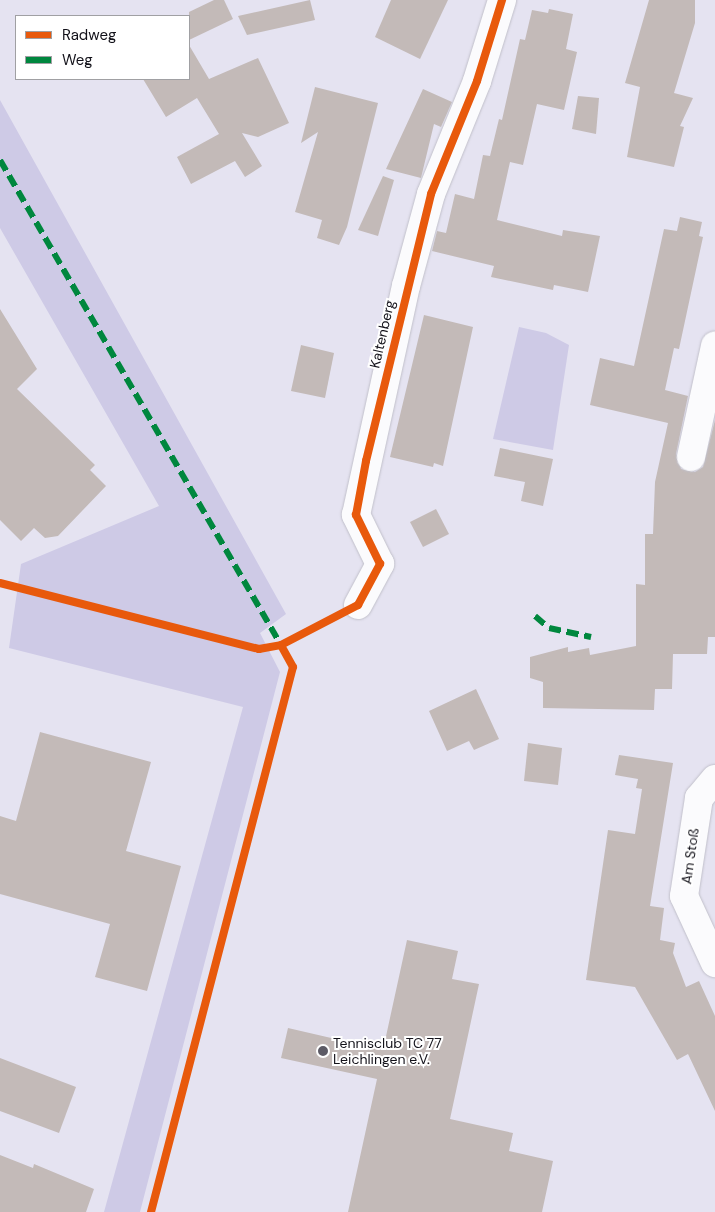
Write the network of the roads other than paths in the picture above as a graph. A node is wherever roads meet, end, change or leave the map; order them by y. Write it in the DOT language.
graph roads {
  1 [pos="502,0"];
  2 [pos="715,346"];
  3 [pos="691,457"];
  4 [pos="358,606"];
  5 [pos="715,779"];
  6 [pos="715,962"];
  1 -- 4 [label="street, Kaltenberg"];
  2 -- 3 [label="street"];
  5 -- 6 [label="street, Am Stoß"];
}
